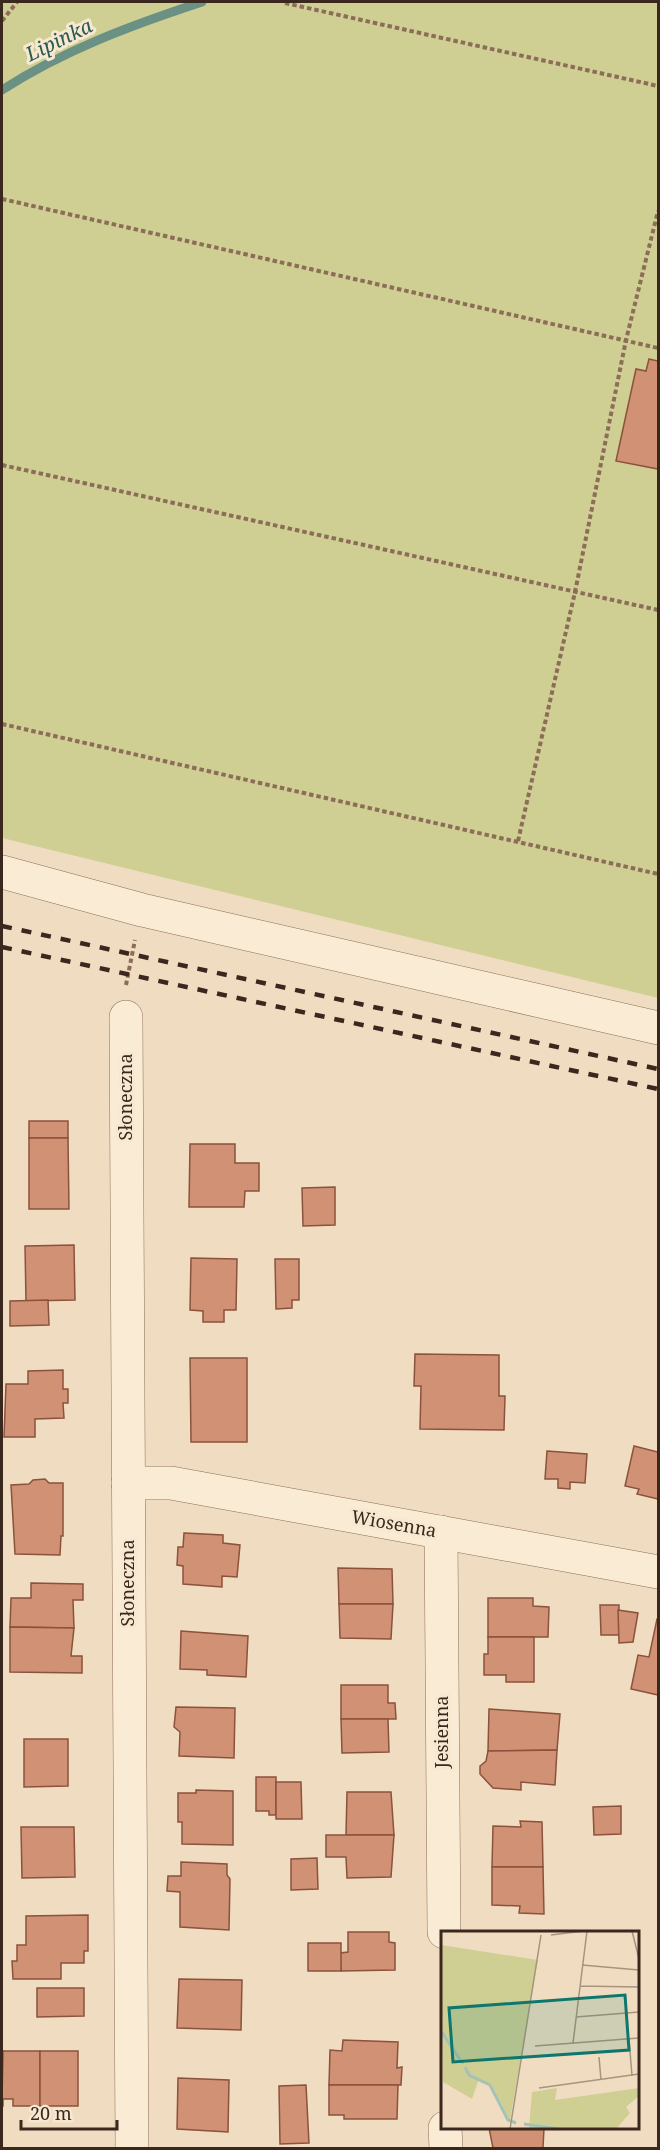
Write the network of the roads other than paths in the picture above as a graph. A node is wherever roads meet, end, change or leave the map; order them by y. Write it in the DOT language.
graph roads {
  1 [pos="2,872"];
  2 [pos="126,1001"];
  3 [pos="658,1028"];
  4 [pos="128,1483"];
  5 [pos="441,1532"];
  6 [pos="658,1572"];
  7 [pos="444,1931"];
  8 [pos="446,2129"];
  9 [pos="132,2148"];
  10 [pos="446,2148"];
  1 -- 3 [label="street"];
  2 -- 4 [label="street, Słoneczna"];
  4 -- 5 [label="street, Wiosenna"];
  4 -- 9 [label="street, Słoneczna"];
  5 -- 6 [label="street, Wiosenna"];
  5 -- 7 [label="street, Jesienna"];
  8 -- 10 [label="street"];
}
